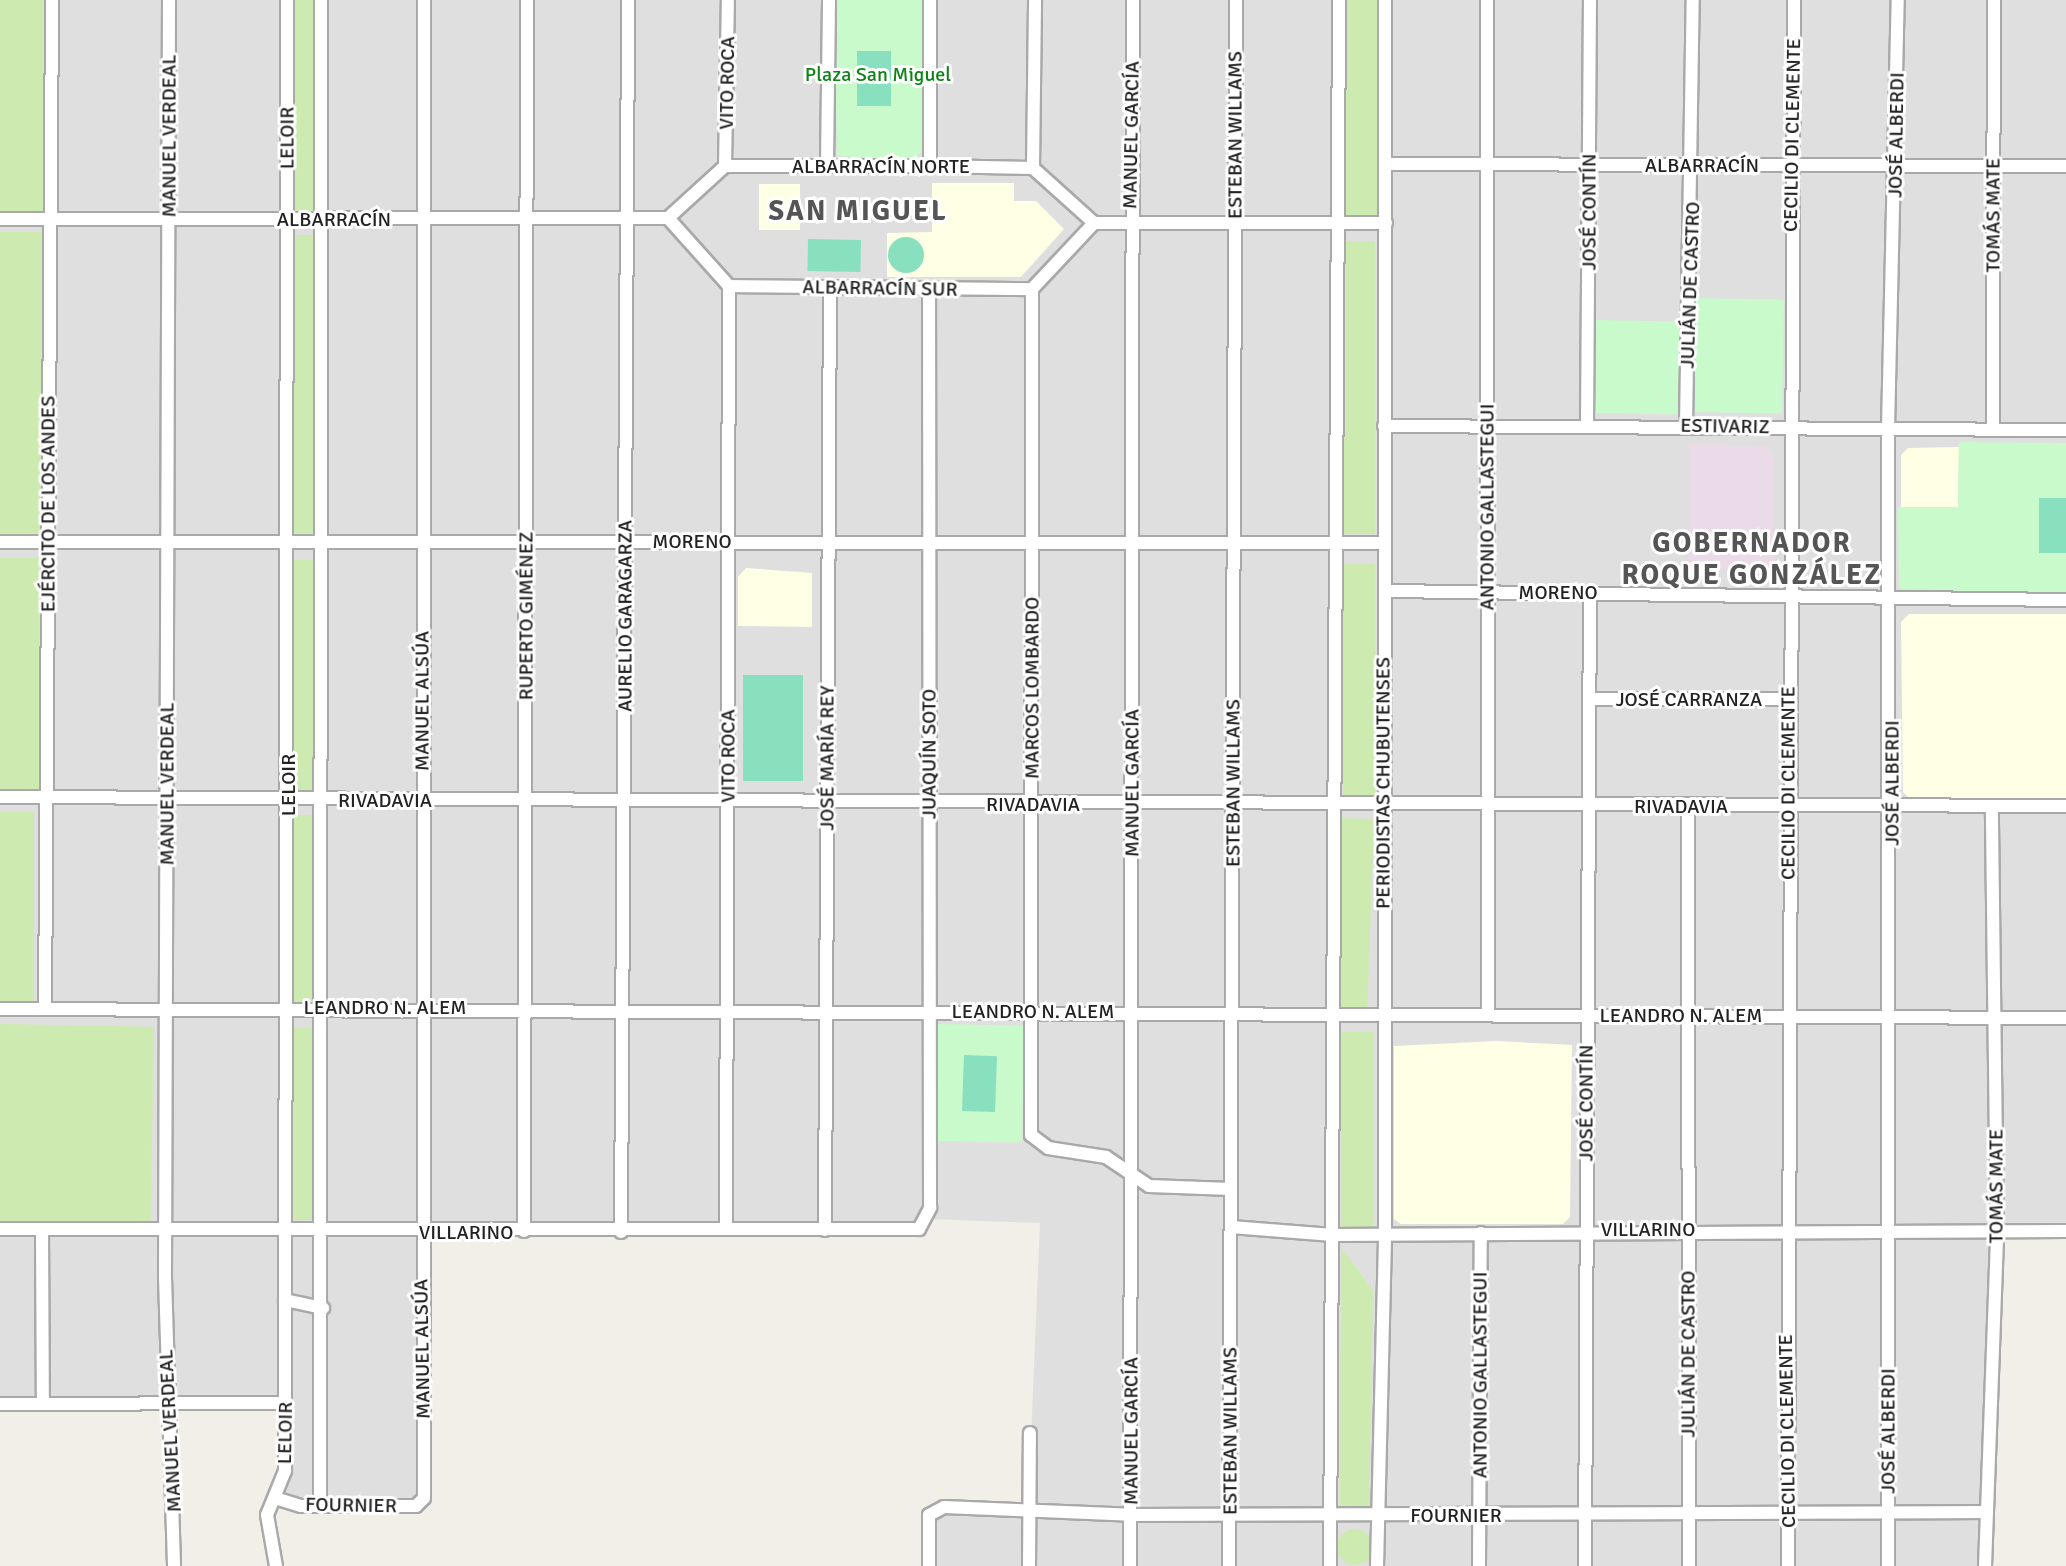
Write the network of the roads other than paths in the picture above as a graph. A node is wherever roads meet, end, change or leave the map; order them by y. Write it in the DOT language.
graph roads {
  1 [pos="52,0"];
  2 [pos="169,0"];
  3 [pos="287,0"];
  4 [pos="321,0"];
  5 [pos="424,0"];
  6 [pos="527,0"];
  7 [pos="628,0"];
  8 [pos="728,0"];
  9 [pos="829,0"];
  10 [pos="930,0"];
  11 [pos="1035,0"];
  12 [pos="1133,0"];
  13 [pos="1236,0"];
  14 [pos="1339,0"];
  15 [pos="1385,0"];
  16 [pos="1487,0"];
  17 [pos="1590,0"];
  18 [pos="1693,0"];
  19 [pos="1794,0"];
  20 [pos="1898,0"];
  21 [pos="1994,0"];
  22 [pos="1386,164"];
  23 [pos="1487,164"];
  24 [pos="1589,164"];
  25 [pos="827,165"];
  26 [pos="1693,165"];
  27 [pos="1793,165"];
  28 [pos="1896,165"];
  29 [pos="725,166"];
  30 [pos="930,166"];
  31 [pos="1993,166"];
  32 [pos="2066,166"];
  33 [pos="1033,168"];
  34 [pos="169,217"];
  35 [pos="287,218"];
  36 [pos="668,218"];
  37 [pos="0,219"];
  38 [pos="322,219"];
  39 [pos="423,219"];
  40 [pos="527,219"];
  41 [pos="48,220"];
  42 [pos="625,220"];
  43 [pos="1338,222"];
  44 [pos="1094,223"];
  45 [pos="1130,223"];
  46 [pos="1235,223"];
  47 [pos="1386,223"];
  48 [pos="729,286"];
  49 [pos="830,287"];
  50 [pos="929,288"];
  51 [pos="1032,289"];
  52 [pos="1587,425"];
  53 [pos="1384,426"];
  54 [pos="1486,426"];
  55 [pos="1686,426"];
  56 [pos="1787,427"];
  57 [pos="1888,428"];
  58 [pos="1993,430"];
  59 [pos="2066,430"];
  60 [pos="288,539"];
  61 [pos="323,539"];
  62 [pos="422,540"];
  63 [pos="526,540"];
  64 [pos="625,540"];
  65 [pos="167,541"];
  66 [pos="729,541"];
  67 [pos="828,541"];
  68 [pos="930,541"];
  69 [pos="0,542"];
  70 [pos="48,542"];
  71 [pos="1032,542"];
  72 [pos="1131,542"];
  73 [pos="1234,542"];
  74 [pos="1336,543"];
  75 [pos="1385,543"];
  76 [pos="1385,591"];
  77 [pos="1488,592"];
  78 [pos="1590,592"];
  79 [pos="1789,593"];
  80 [pos="2066,600"];
  81 [pos="1890,601"];
  82 [pos="1589,699"];
  83 [pos="1788,699"];
  84 [pos="0,797"];
  85 [pos="47,798"];
  86 [pos="167,799"];
  87 [pos="288,800"];
  88 [pos="324,800"];
  89 [pos="422,800"];
  90 [pos="526,801"];
  91 [pos="624,802"];
  92 [pos="728,803"];
  93 [pos="827,803"];
  94 [pos="929,804"];
  95 [pos="1032,804"];
  96 [pos="1233,804"];
  97 [pos="1133,805"];
  98 [pos="1335,805"];
  99 [pos="1384,805"];
  100 [pos="1488,805"];
  101 [pos="1588,805"];
  102 [pos="1688,806"];
  103 [pos="1788,806"];
  104 [pos="1892,806"];
  105 [pos="1992,806"];
  106 [pos="2066,806"];
  107 [pos="169,1006"];
  108 [pos="287,1007"];
  109 [pos="421,1007"];
  110 [pos="525,1007"];
  111 [pos="324,1008"];
  112 [pos="623,1008"];
  113 [pos="727,1008"];
  114 [pos="0,1009"];
  115 [pos="45,1009"];
  116 [pos="826,1009"];
  117 [pos="929,1010"];
  118 [pos="1031,1011"];
  119 [pos="1132,1011"];
  120 [pos="1232,1013"];
  121 [pos="1381,1014"];
  122 [pos="1488,1014"];
  123 [pos="1587,1014"];
  124 [pos="1333,1015"];
  125 [pos="1688,1015"];
  126 [pos="1786,1015"];
  127 [pos="1891,1016"];
  128 [pos="1994,1017"];
  129 [pos="2066,1018"];
  130 [pos="1132,1176"];
  131 [pos="1231,1189"];
  132 [pos="925,1219"];
  133 [pos="726,1225"];
  134 [pos="1231,1227"];
  135 [pos="0,1229"];
  136 [pos="1585,1229"];
  137 [pos="1687,1229"];
  138 [pos="825,1230"];
  139 [pos="1784,1230"];
  140 [pos="1889,1230"];
  141 [pos="42,1231"];
  142 [pos="524,1231"];
  143 [pos="1997,1231"];
  144 [pos="2066,1231"];
  145 [pos="168,1232"];
  146 [pos="421,1232"];
  147 [pos="621,1232"];
  148 [pos="1385,1232"];
  149 [pos="1481,1233"];
  150 [pos="285,1234"];
  151 [pos="323,1234"];
  152 [pos="1333,1235"];
  153 [pos="285,1300"];
  154 [pos="323,1308"];
  155 [pos="166,1402"];
  156 [pos="43,1403"];
  157 [pos="285,1403"];
  158 [pos="0,1404"];
  159 [pos="1030,1433"];
  160 [pos="275,1498"];
  161 [pos="424,1498"];
  162 [pos="320,1506"];
  163 [pos="1028,1511"];
  164 [pos="1987,1512"];
  165 [pos="1689,1513"];
  166 [pos="1887,1513"];
  167 [pos="1587,1514"];
  168 [pos="1789,1514"];
  169 [pos="1131,1515"];
  170 [pos="1229,1515"];
  171 [pos="1330,1515"];
  172 [pos="1378,1515"];
  173 [pos="1479,1516"];
  174 [pos="174,1566"];
  175 [pos="276,1566"];
  176 [pos="929,1566"];
  177 [pos="1029,1566"];
  178 [pos="1130,1566"];
  179 [pos="1229,1566"];
  180 [pos="1330,1566"];
  181 [pos="1377,1566"];
  182 [pos="1479,1566"];
  183 [pos="1585,1566"];
  184 [pos="1689,1566"];
  185 [pos="1788,1566"];
  186 [pos="1888,1566"];
  187 [pos="1985,1566"];
  1 -- 41 [label="street, EJÉRCITO DE LOS ANDES"];
  2 -- 34 [label="street, MANUEL VERDEAL"];
  3 -- 35 [label="street, LELOIR"];
  4 -- 38 [label="street, LELOIR"];
  5 -- 39 [label="street, MANUEL ALSÚA"];
  6 -- 40 [label="street, RUPERTO GIMÉNEZ"];
  7 -- 42 [label="street, AURELIO GARAGARZA"];
  8 -- 29 [label="street, VITO ROCA"];
  9 -- 25 [label="street"];
  10 -- 30 [label="street"];
  11 -- 33 [label="street"];
  12 -- 45 [label="street, MANUEL GARCÍA"];
  13 -- 46 [label="street, ESTEBAN WILLAMS"];
  14 -- 43 [label="street"];
  15 -- 22 [label="street, PERIODISTAS CHUBUTENSES"];
  16 -- 23 [label="street, ANTONIO GALLASTEGUI"];
  17 -- 24 [label="street, JOSÉ CONTÍN"];
  18 -- 26 [label="street, JULIÁN DE CASTRO"];
  19 -- 27 [label="street, CECILIO DI CLEMENTE"];
  20 -- 28 [label="street, JOSÉ ALBERDI"];
  21 -- 31 [label="street, TOMÁS MATE"];
  22 -- 23 [label="street, ALBARRACÍN"];
  22 -- 47 [label="street, PERIODISTAS CHUBUTENSES"];
  23 -- 24 [label="street, ALBARRACÍN"];
  23 -- 54 [label="street, ANTONIO GALLASTEGUI"];
  24 -- 26 [label="street, ALBARRACÍN"];
  24 -- 52 [label="street, JOSÉ CONTÍN"];
  25 -- 29 [label="street, ALBARRACÍN NORTE"];
  25 -- 30 [label="street, ALBARRACÍN NORTE"];
  26 -- 27 [label="street, ALBARRACÍN"];
  26 -- 55 [label="street, JULIÁN DE CASTRO"];
  27 -- 28 [label="street, ALBARRACÍN"];
  27 -- 56 [label="street, CECILIO DI CLEMENTE"];
  28 -- 31 [label="street, ALBARRACÍN"];
  28 -- 57 [label="street, JOSÉ ALBERDI"];
  29 -- 36 [label="street"];
  30 -- 33 [label="street, ALBARRACÍN NORTE"];
  31 -- 32 [label="street, ALBARRACÍN"];
  31 -- 58 [label="street, TOMÁS MATE"];
  33 -- 44 [label="street"];
  34 -- 35 [label="street, ALBARRACÍN"];
  34 -- 41 [label="street, ALBARRACÍN"];
  34 -- 65 [label="street, MANUEL VERDEAL"];
  35 -- 38 [label="street, ALBARRACÍN"];
  35 -- 60 [label="street, LELOIR"];
  36 -- 42 [label="street, ALBARRACÍN"];
  36 -- 48 [label="street"];
  37 -- 41 [label="street, ALBARRACÍN"];
  38 -- 39 [label="street, ALBARRACÍN"];
  38 -- 61 [label="street, LELOIR"];
  39 -- 40 [label="street, ALBARRACÍN"];
  39 -- 62 [label="street, MANUEL ALSÚA"];
  40 -- 42 [label="street, ALBARRACÍN"];
  40 -- 63 [label="street, RUPERTO GIMÉNEZ"];
  41 -- 70 [label="street, EJÉRCITO DE LOS ANDES"];
  42 -- 64 [label="street, AURELIO GARAGARZA"];
  43 -- 46 [label="street"];
  43 -- 47 [label="street"];
  43 -- 74 [label="street"];
  44 -- 45 [label="street"];
  44 -- 51 [label="street"];
  45 -- 46 [label="street"];
  45 -- 72 [label="street, MANUEL GARCÍA"];
  46 -- 73 [label="street, ESTEBAN WILLAMS"];
  47 -- 53 [label="street, PERIODISTAS CHUBUTENSES"];
  48 -- 49 [label="street, ALBARRACÍN SUR"];
  48 -- 66 [label="street, VITO ROCA"];
  49 -- 50 [label="street, ALBARRACÍN SUR"];
  49 -- 67 [label="street, JOSÉ MARÍA REY"];
  50 -- 51 [label="street, ALBARRACÍN SUR"];
  50 -- 68 [label="street, JUAQUÍN SOTO"];
  51 -- 71 [label="street, MARCOS LOMBARDO"];
  52 -- 54 [label="street, ESTIVARIZ"];
  52 -- 55 [label="street, ESTIVARIZ"];
  53 -- 54 [label="street, ESTIVARIZ"];
  53 -- 75 [label="street, PERIODISTAS CHUBUTENSES"];
  54 -- 77 [label="street, ANTONIO GALLASTEGUI"];
  55 -- 56 [label="street, ESTIVARIZ"];
  56 -- 57 [label="street, ESTIVARIZ"];
  56 -- 79 [label="street, CECILIO DI CLEMENTE"];
  57 -- 58 [label="street, ESTIVARIZ"];
  57 -- 81 [label="street, JOSÉ ALBERDI"];
  58 -- 59 [label="street, ESTIVARIZ"];
  60 -- 61 [label="street, MORENO"];
  60 -- 65 [label="street, MORENO"];
  60 -- 87 [label="street, LELOIR"];
  61 -- 62 [label="street, MORENO"];
  61 -- 88 [label="street, LELOIR"];
  62 -- 63 [label="street, MORENO"];
  62 -- 89 [label="street, MANUEL ALSÚA"];
  63 -- 64 [label="street, MORENO"];
  63 -- 90 [label="street, RUPERTO GIMÉNEZ"];
  64 -- 66 [label="street, MORENO"];
  64 -- 91 [label="street, AURELIO GARAGARZA"];
  65 -- 70 [label="street, MORENO"];
  65 -- 86 [label="street, MANUEL VERDEAL"];
  66 -- 67 [label="street, MORENO"];
  66 -- 92 [label="street, VITO ROCA"];
  67 -- 68 [label="street, MORENO"];
  67 -- 93 [label="street, JOSÉ MARÍA REY"];
  68 -- 71 [label="street, MORENO"];
  68 -- 94 [label="street, JUAQUÍN SOTO"];
  69 -- 70 [label="street, MORENO"];
  70 -- 85 [label="street, EJÉRCITO DE LOS ANDES"];
  71 -- 72 [label="street, MORENO"];
  71 -- 95 [label="street, MARCOS LOMBARDO"];
  72 -- 73 [label="street, MORENO"];
  72 -- 97 [label="street, MANUEL GARCÍA"];
  73 -- 74 [label="street, MORENO"];
  73 -- 96 [label="street, ESTEBAN WILLAMS"];
  74 -- 75 [label="street, MORENO"];
  74 -- 98 [label="street"];
  75 -- 76 [label="street, PERIODISTAS CHUBUTENSES"];
  76 -- 77 [label="street, MORENO"];
  76 -- 99 [label="street, PERIODISTAS CHUBUTENSES"];
  77 -- 78 [label="street, MORENO"];
  77 -- 100 [label="street, ANTONIO GALLASTEGUI"];
  78 -- 79 [label="street, MORENO"];
  78 -- 82 [label="street, JOSÉ CONTÍN"];
  79 -- 81 [label="street, MORENO"];
  79 -- 83 [label="street, CECILIO DI CLEMENTE"];
  80 -- 81 [label="street, MORENO"];
  81 -- 104 [label="street, JOSÉ ALBERDI"];
  82 -- 83 [label="street, JOSÉ CARRANZA"];
  82 -- 101 [label="street, JOSÉ CONTÍN"];
  83 -- 103 [label="street, CECILIO DI CLEMENTE"];
  84 -- 85 [label="street, RIVADAVIA"];
  85 -- 86 [label="street, RIVADAVIA"];
  85 -- 115 [label="street, EJÉRCITO DE LOS ANDES"];
  86 -- 87 [label="street, RIVADAVIA"];
  86 -- 107 [label="street, MANUEL VERDEAL"];
  87 -- 88 [label="street, RIVADAVIA"];
  87 -- 108 [label="street, LELOIR"];
  88 -- 89 [label="street, RIVADAVIA"];
  88 -- 111 [label="street, LELOIR"];
  89 -- 90 [label="street, RIVADAVIA"];
  89 -- 109 [label="street, MANUEL ALSÚA"];
  90 -- 91 [label="street, RIVADAVIA"];
  90 -- 110 [label="street, RUPERTO GIMÉNEZ"];
  91 -- 92 [label="street, RIVADAVIA"];
  91 -- 112 [label="street, AURELIO GARAGARZA"];
  92 -- 93 [label="street, RIVADAVIA"];
  92 -- 113 [label="street, VITO ROCA"];
  93 -- 94 [label="street, RIVADAVIA"];
  93 -- 116 [label="street, JOSÉ MARÍA REY"];
  94 -- 95 [label="street, RIVADAVIA"];
  94 -- 117 [label="street, JUAQUÍN SOTO"];
  95 -- 97 [label="street, RIVADAVIA"];
  95 -- 118 [label="street, MARCOS LOMBARDO"];
  96 -- 97 [label="street, RIVADAVIA"];
  96 -- 98 [label="street, RIVADAVIA"];
  96 -- 120 [label="street, ESTEBAN WILLAMS"];
  97 -- 119 [label="street, MANUEL GARCÍA"];
  98 -- 99 [label="street, RIVADAVIA"];
  98 -- 124 [label="street"];
  99 -- 100 [label="street, RIVADAVIA"];
  99 -- 121 [label="street, PERIODISTAS CHUBUTENSES"];
  100 -- 101 [label="street, RIVADAVIA"];
  100 -- 122 [label="street, ANTONIO GALLASTEGUI"];
  101 -- 102 [label="street, RIVADAVIA"];
  101 -- 123 [label="street, JOSÉ CONTÍN"];
  102 -- 103 [label="street, RIVADAVIA"];
  102 -- 125 [label="street, JULIÁN DE CASTRO"];
  103 -- 104 [label="street, RIVADAVIA"];
  103 -- 126 [label="street, CECILIO DI CLEMENTE"];
  104 -- 105 [label="street, RIVADAVIA"];
  104 -- 127 [label="street, JOSÉ ALBERDI"];
  105 -- 106 [label="street, RIVADAVIA"];
  105 -- 128 [label="street, TOMÁS MATE"];
  107 -- 108 [label="street, LEANDRO N. ALEM"];
  107 -- 115 [label="street, LEANDRO N. ALEM"];
  107 -- 145 [label="street, MANUEL VERDEAL"];
  108 -- 111 [label="street, LEANDRO N. ALEM"];
  108 -- 150 [label="street, LELOIR"];
  109 -- 110 [label="street, LEANDRO N. ALEM"];
  109 -- 111 [label="street, LEANDRO N. ALEM"];
  109 -- 146 [label="street, MANUEL ALSÚA"];
  110 -- 112 [label="street, LEANDRO N. ALEM"];
  110 -- 142 [label="street, RUPERTO GIMÉNEZ"];
  111 -- 151 [label="street, LELOIR"];
  112 -- 113 [label="street, LEANDRO N. ALEM"];
  112 -- 147 [label="street, AURELIO GARAGARZA"];
  113 -- 116 [label="street, LEANDRO N. ALEM"];
  113 -- 133 [label="street, VITO ROCA"];
  114 -- 115 [label="street, LEANDRO N. ALEM"];
  116 -- 117 [label="street, LEANDRO N. ALEM"];
  116 -- 138 [label="street, JOSÉ MARÍA REY"];
  117 -- 118 [label="street, LEANDRO N. ALEM"];
  117 -- 132 [label="street, JUAQUÍN SOTO"];
  118 -- 119 [label="street, LEANDRO N. ALEM"];
  118 -- 130 [label="street, MARCOS LOMBARDO"];
  119 -- 120 [label="street, LEANDRO N. ALEM"];
  119 -- 130 [label="street, MANUEL GARCÍA"];
  120 -- 124 [label="street, LEANDRO N. ALEM"];
  120 -- 131 [label="street, ESTEBAN WILLAMS"];
  121 -- 122 [label="street, LEANDRO N. ALEM"];
  121 -- 124 [label="street, LEANDRO N. ALEM"];
  121 -- 148 [label="street, PERIODISTAS CHUBUTENSES"];
  122 -- 123 [label="street, LEANDRO N. ALEM"];
  123 -- 125 [label="street, LEANDRO N. ALEM"];
  123 -- 136 [label="street, JOSÉ CONTÍN"];
  124 -- 152 [label="street"];
  125 -- 126 [label="street, LEANDRO N. ALEM"];
  125 -- 137 [label="street, JULIÁN DE CASTRO"];
  126 -- 127 [label="street, LEANDRO N. ALEM"];
  126 -- 139 [label="street, CECILIO DI CLEMENTE"];
  127 -- 128 [label="street, LEANDRO N. ALEM"];
  127 -- 140 [label="street, JOSÉ ALBERDI"];
  128 -- 129 [label="street, LEANDRO N. ALEM"];
  128 -- 143 [label="street, TOMÁS MATE"];
  130 -- 131 [label="street"];
  130 -- 169 [label="street, MANUEL GARCÍA"];
  131 -- 134 [label="street, ESTEBAN WILLAMS"];
  132 -- 138 [label="street, VILLARINO"];
  133 -- 138 [label="street, VILLARINO"];
  133 -- 147 [label="street, VILLARINO"];
  134 -- 152 [label="street, VILLARINO"];
  134 -- 170 [label="street, ESTEBAN WILLAMS"];
  135 -- 141 [label="street, VILLARINO"];
  136 -- 137 [label="street, VILLARINO"];
  136 -- 149 [label="street, VILLARINO"];
  136 -- 167 [label="street, JOSÉ CONTÍN"];
  137 -- 139 [label="street, VILLARINO"];
  137 -- 165 [label="street, JULIÁN DE CASTRO"];
  139 -- 140 [label="street, VILLARINO"];
  139 -- 168 [label="street, CECILIO DI CLEMENTE"];
  140 -- 143 [label="street, VILLARINO"];
  140 -- 166 [label="street, JOSÉ ALBERDI"];
  141 -- 145 [label="street, VILLARINO"];
  141 -- 156 [label="street"];
  142 -- 146 [label="street, VILLARINO"];
  142 -- 147 [label="street, VILLARINO"];
  143 -- 144 [label="street, VILLARINO"];
  143 -- 164 [label="street, TOMÁS MATE"];
  145 -- 150 [label="street, VILLARINO"];
  145 -- 155 [label="street, MANUEL VERDEAL"];
  146 -- 151 [label="street, VILLARINO"];
  146 -- 161 [label="street, MANUEL ALSÚA"];
  148 -- 149 [label="street, VILLARINO"];
  148 -- 152 [label="street, VILLARINO"];
  148 -- 172 [label="street, PERIODISTAS CHUBUTENSES"];
  149 -- 173 [label="street, ANTONIO GALLASTEGUI"];
  150 -- 151 [label="street, VILLARINO"];
  150 -- 153 [label="street, LELOIR"];
  151 -- 154 [label="street, LELOIR"];
  152 -- 171 [label="street"];
  153 -- 154 [label="street"];
  153 -- 157 [label="street, LELOIR"];
  154 -- 162 [label="street, LELOIR"];
  155 -- 156 [label="street"];
  155 -- 157 [label="street"];
  155 -- 174 [label="street, MANUEL VERDEAL"];
  156 -- 158 [label="street"];
  157 -- 160 [label="street, LELOIR"];
  159 -- 163 [label="street"];
  160 -- 162 [label="street, FOURNIER"];
  160 -- 175 [label="street, LELOIR"];
  161 -- 162 [label="street, FOURNIER"];
  163 -- 169 [label="street, FOURNIER"];
  163 -- 176 [label="street, FOURNIER"];
  163 -- 177 [label="street"];
  164 -- 166 [label="street, FOURNIER"];
  164 -- 187 [label="street, TOMÁS MATE"];
  165 -- 167 [label="street, FOURNIER"];
  165 -- 168 [label="street, FOURNIER"];
  165 -- 184 [label="street, JULIÁN DE CASTRO"];
  166 -- 168 [label="street, FOURNIER"];
  166 -- 186 [label="street, JOSÉ ALBERDI"];
  167 -- 173 [label="street, FOURNIER"];
  167 -- 183 [label="street, JOSÉ CONTÍN"];
  168 -- 185 [label="street, CECILIO DI CLEMENTE"];
  169 -- 170 [label="street, FOURNIER"];
  169 -- 178 [label="street, MANUEL GARCÍA"];
  170 -- 171 [label="street, FOURNIER"];
  170 -- 179 [label="street, ESTEBAN WILLAMS"];
  171 -- 172 [label="street, FOURNIER"];
  171 -- 180 [label="street"];
  172 -- 173 [label="street, FOURNIER"];
  172 -- 181 [label="street, PERIODISTAS CHUBUTENSES"];
  173 -- 182 [label="street, ANTONIO GALLASTEGUI"];
}
